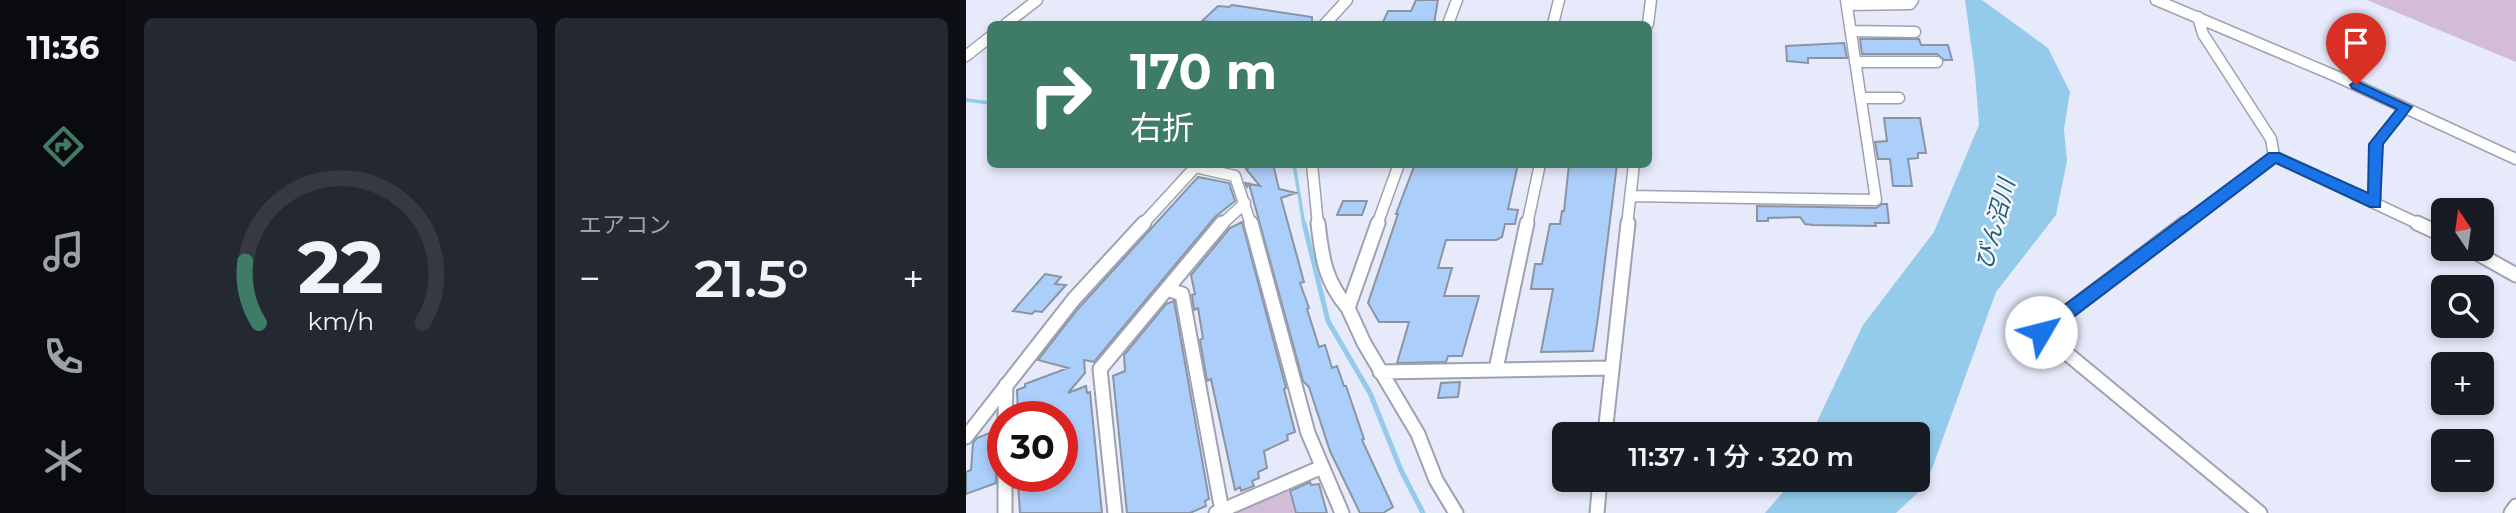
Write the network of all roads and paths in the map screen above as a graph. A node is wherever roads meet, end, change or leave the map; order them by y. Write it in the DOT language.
graph roads {
  1 [pos="1037,0"];
  2 [pos="1347,0"];
  3 [pos="1457,0"];
  4 [pos="1559,0"];
  5 [pos="1651,0"];
  6 [pos="1913,0"];
  7 [pos="2156,0"];
  8 [pos="1846,2"];
  9 [pos="2198,17"];
  10 [pos="1010,21"];
  11 [pos="1328,21"];
  12 [pos="1449,21"];
  13 [pos="1554,21"];
  14 [pos="1648,21"];
  15 [pos="1851,31"];
  16 [pos="1914,32"];
  17 [pos="987,39"];
  18 [pos="966,56"];
  19 [pos="1855,62"];
  20 [pos="1937,62"];
  21 [pos="1861,98"];
  22 [pos="1899,98"];
  23 [pos="2405,107"];
  24 [pos="2274,156"];
  25 [pos="2516,159"];
  26 [pos="1194,168"];
  27 [pos="1204,168"];
  28 [pos="1312,168"];
  29 [pos="1398,168"];
  30 [pos="1539,168"];
  31 [pos="1634,168"];
  32 [pos="1630,196"];
  33 [pos="1245,203"];
  34 [pos="2375,203"];
  35 [pos="2431,229"];
  36 [pos="2491,261"];
  37 [pos="2516,275"];
  38 [pos="1167,289"];
  39 [pos="1348,307"];
  40 [pos="1612,368"];
  41 [pos="1496,369"];
  42 [pos="1380,372"];
  43 [pos="1006,385"];
  44 [pos="1005,401"];
  45 [pos="1606,422"];
  46 [pos="966,437"];
  47 [pos="1322,467"];
  48 [pos="1005,492"];
  49 [pos="1599,492"];
  50 [pos="2516,506"];
  51 [pos="1219,512"];
  52 [pos="1004,513"];
  53 [pos="1115,513"];
  54 [pos="1342,513"];
  55 [pos="1455,513"];
  56 [pos="1597,513"];
  57 [pos="2260,513"];
  58 [pos="2511,513"];
  1 -- 10 [label="street"];
  2 -- 11 [label="street"];
  3 -- 12 [label="street"];
  4 -- 13 [label="street"];
  5 -- 14 [label="street"];
  6 -- 8 [label="street"];
  7 -- 9 [label="street"];
  8 -- 15 [label="street"];
  9 -- 23 [label="street"];
  9 -- 24 [label="street"];
  15 -- 16 [label="street"];
  15 -- 19 [label="street"];
  17 -- 18 [label="street"];
  19 -- 20 [label="street"];
  19 -- 21 [label="street"];
  21 -- 22 [label="street"];
  21 -- 32 [label="street"];
  23 -- 25 [label="street"];
  23 -- 34 [label="street"];
  24 -- 34 [label="street"];
  24 -- 57 [label="street"];
  26 -- 43 [label="street"];
  27 -- 33 [label="street"];
  28 -- 39 [label="street"];
  29 -- 39 [label="street"];
  30 -- 41 [label="street"];
  31 -- 32 [label="street"];
  32 -- 40 [label="street"];
  33 -- 38 [label="street"];
  33 -- 47 [label="street"];
  34 -- 35 [label="street"];
  36 -- 37 [label="street"];
  38 -- 51 [label="street"];
  38 -- 53 [label="street"];
  39 -- 42 [label="street"];
  40 -- 41 [label="street"];
  40 -- 45 [label="street"];
  41 -- 42 [label="street"];
  42 -- 55 [label="street"];
  43 -- 44 [label="street"];
  43 -- 46 [label="street"];
  47 -- 51 [label="street"];
  47 -- 54 [label="street"];
  48 -- 52 [label="street"];
  49 -- 56 [label="street"];
  50 -- 58 [label="street"];
}
